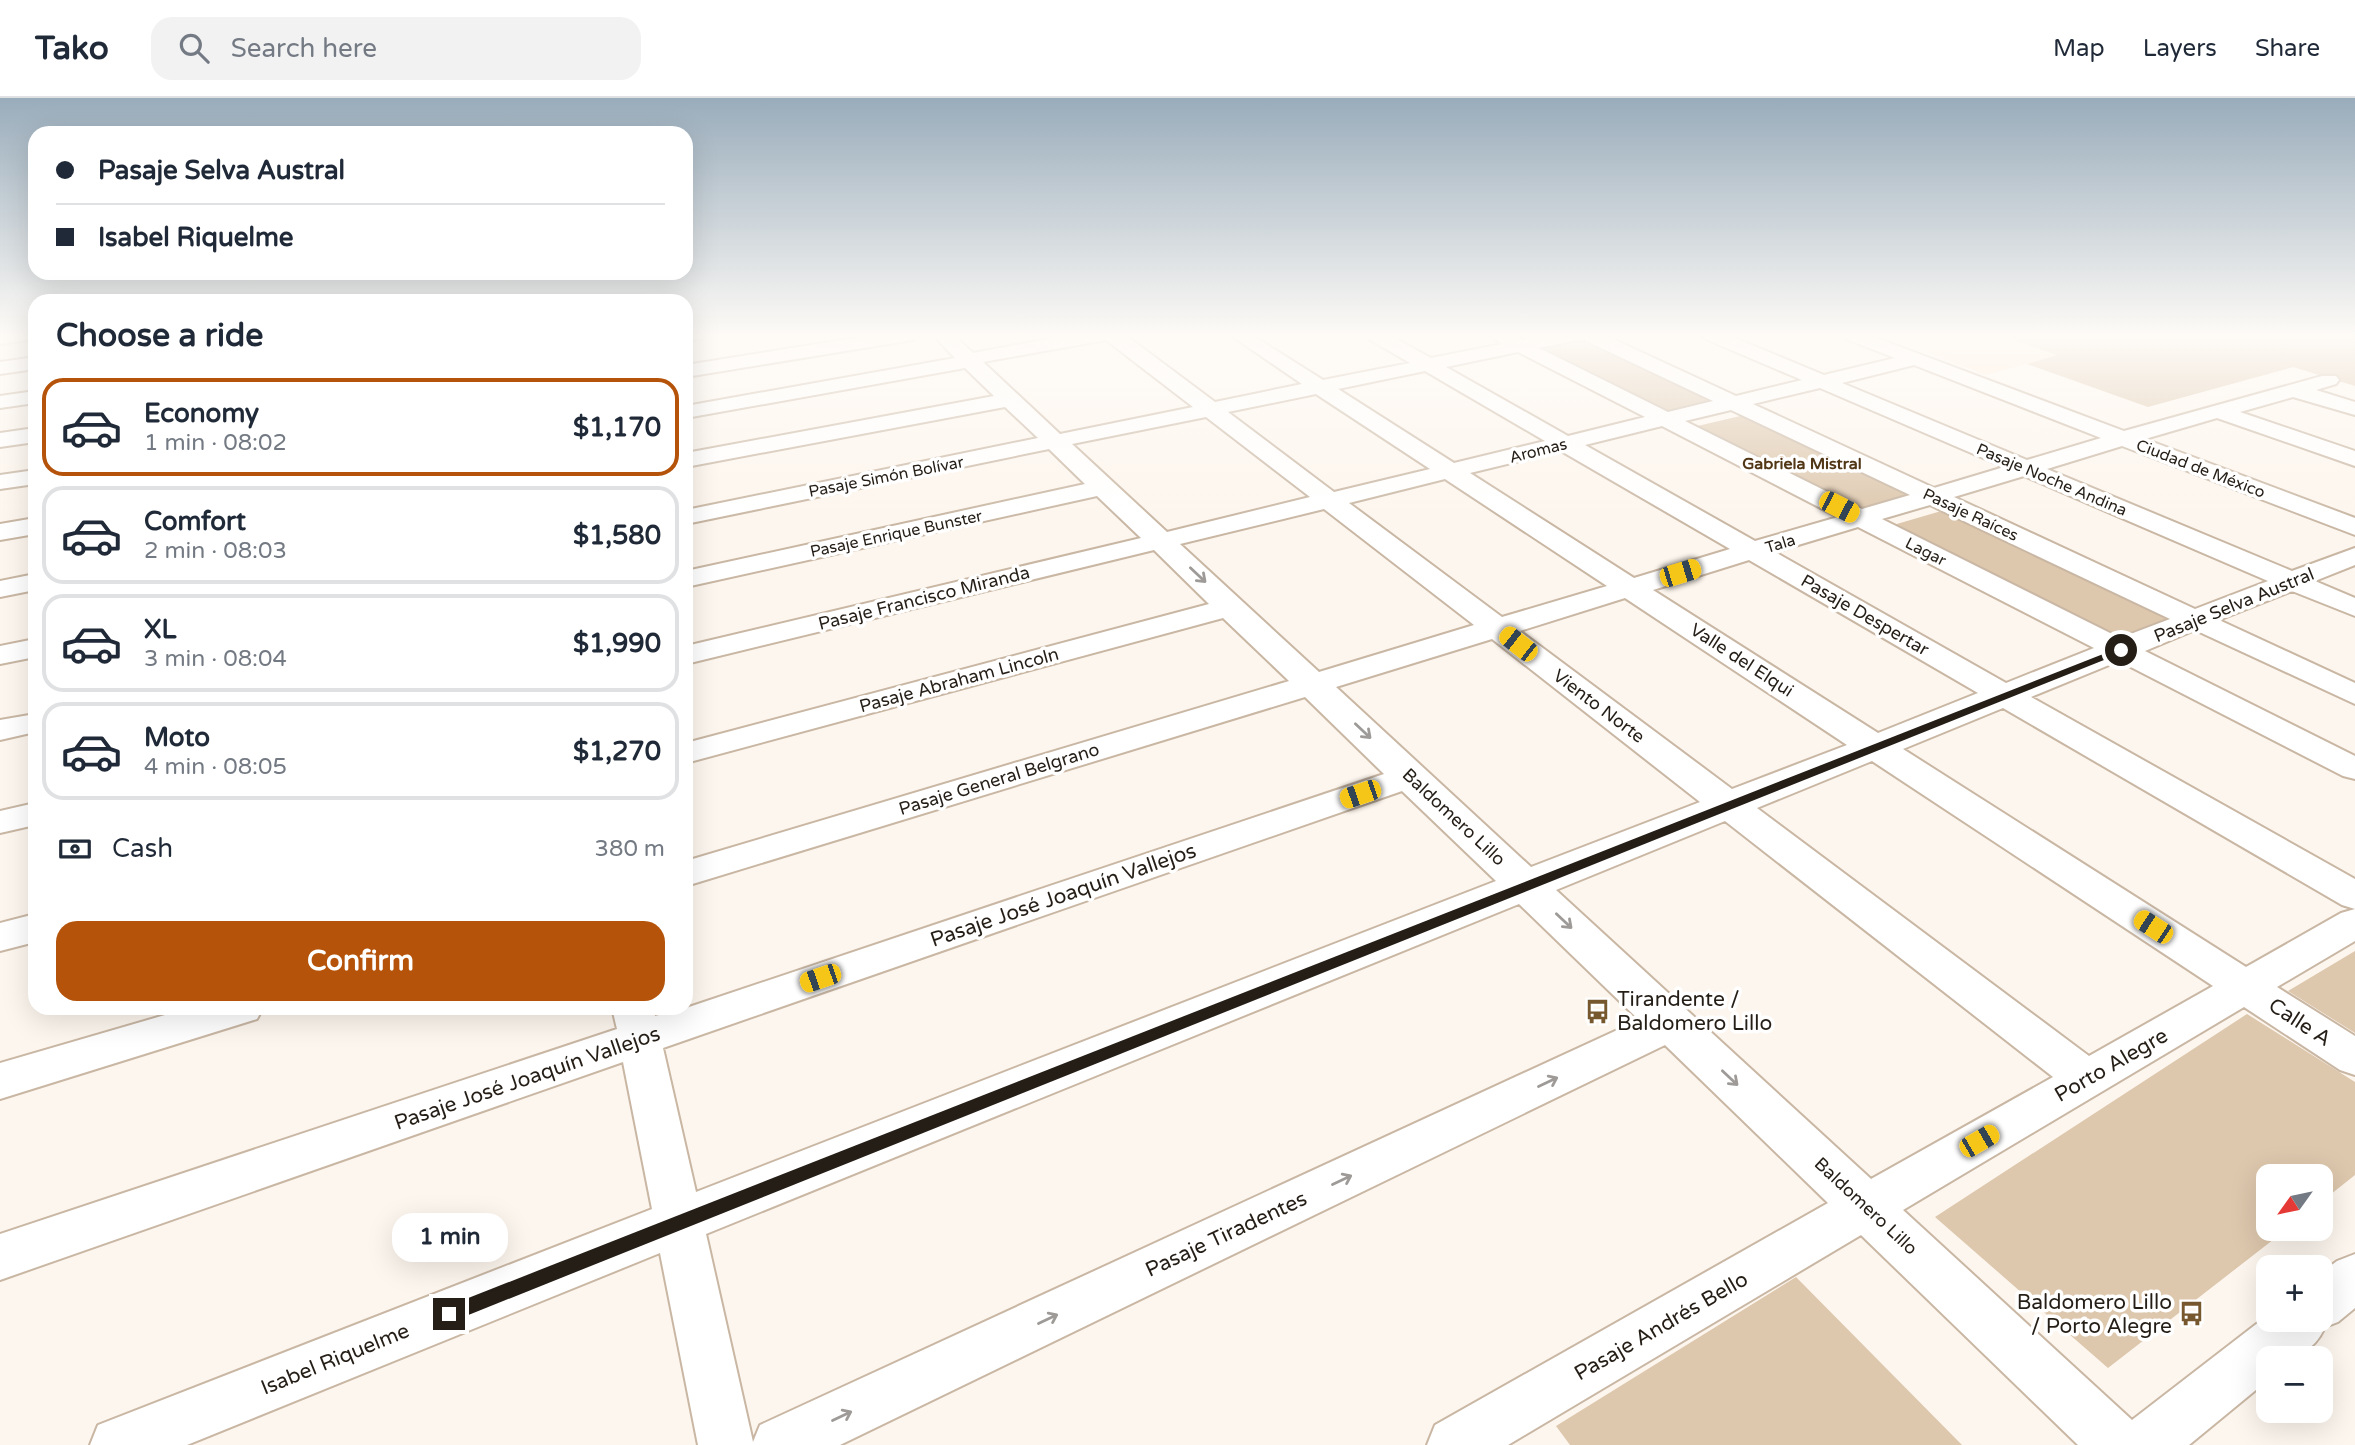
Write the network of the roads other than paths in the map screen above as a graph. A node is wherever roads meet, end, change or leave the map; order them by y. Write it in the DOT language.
graph roads {
  1 [pos="769,397"];
  2 [pos="1009,397"];
  3 [pos="1195,397"];
  4 [pos="1271,397"];
  5 [pos="1335,397"];
  6 [pos="1484,397"];
  7 [pos="1622,397"];
  8 [pos="1721,397"];
  9 [pos="1759,397"];
  10 [pos="1859,397"];
  11 [pos="2015,397"];
  12 [pos="2276,397"];
  13 [pos="2316,397"];
  14 [pos="28,398"];
  15 [pos="1012,400"];
  16 [pos="0,402"];
  17 [pos="1734,403"];
  18 [pos="1211,409"];
  19 [pos="2355,409"];
  20 [pos="693,411"];
  21 [pos="2220,412"];
  22 [pos="1666,419"];
  23 [pos="28,436"];
  24 [pos="1071,438"];
  25 [pos="2124,438"];
  26 [pos="0,440"];
  27 [pos="1566,444"];
  28 [pos="693,459"];
  29 [pos="2355,459"];
  30 [pos="2028,469"];
  31 [pos="1451,472"];
  32 [pos="28,478"];
  33 [pos="0,482"];
  34 [pos="1105,487"];
  35 [pos="1934,497"];
  36 [pos="1331,501"];
  37 [pos="693,516"];
  38 [pos="1862,518"];
  39 [pos="28,527"];
  40 [pos="2355,527"];
  41 [pos="0,532"];
  42 [pos="1161,540"];
  43 [pos="1753,551"];
  44 [pos="2355,556"];
  45 [pos="693,577"];
  46 [pos="2293,581"];
  47 [pos="28,583"];
  48 [pos="1631,588"];
  49 [pos="0,589"];
  50 [pos="1231,607"];
  51 [pos="2355,608"];
  52 [pos="2196,620"];
  53 [pos="1497,628"];
  54 [pos="28,649"];
  55 [pos="2121,650"];
  56 [pos="693,653"];
  57 [pos="0,655"];
  58 [pos="1312,684"];
  59 [pos="2355,695"];
  60 [pos="2006,696"];
  61 [pos="28,724"];
  62 [pos="0,730"];
  63 [pos="1877,747"];
  64 [pos="693,751"];
  65 [pos="2355,769"];
  66 [pos="1411,776"];
  67 [pos="1730,806"];
  68 [pos="28,816"];
  69 [pos="0,822"];
  70 [pos="693,872"];
  71 [pos="1527,887"];
  72 [pos="2355,896"];
  73 [pos="2355,923"];
  74 [pos="28,930"];
  75 [pos="0,937"];
  76 [pos="2245,987"];
  77 [pos="693,1006"];
  78 [pos="219,1015"];
  79 [pos="664,1015"];
  80 [pos="1672,1023"];
  81 [pos="636,1024"];
  82 [pos="2355,1058"];
  83 [pos="2087,1079"];
  84 [pos="0,1081"];
  85 [pos="1866,1207"];
  86 [pos="679,1223"];
  87 [pos="0,1257"];
  88 [pos="2355,1277"];
  89 [pos="2333,1295"];
  90 [pos="2287,1332"];
  91 [pos="118,1445"];
  92 [pos="726,1445"];
  93 [pos="780,1445"];
  94 [pos="1455,1445"];
  95 [pos="2118,1445"];
  96 [pos="2145,1445"];
  1 -- 20 [label="street"];
  2 -- 15 [label="street, Baldomero Lillo"];
  3 -- 18 [label="street, Viento Norte"];
  4 -- 18 [label="street, Pasaje Simón Bolívar"];
  5 -- 31 [label="street, Valle del Elqui"];
  6 -- 27 [label="street, Pasaje Despertar"];
  7 -- 22 [label="street, Lagar"];
  8 -- 17 [label="street, Pasaje Raíces"];
  9 -- 17 [label="street, Aromas"];
  10 -- 30 [label="street, Pasaje Noche Andina"];
  11 -- 25 [label="street, Ciudad de México"];
  12 -- 21 [label="street, Tala"];
  13 -- 19 [label="street"];
  14 -- 16 [label="street"];
  15 -- 24 [label="street, Baldomero Lillo"];
  15 -- 28 [label="street"];
  17 -- 22 [label="street, Aromas"];
  17 -- 35 [label="street, Pasaje Raíces"];
  18 -- 24 [label="street, Pasaje Simón Bolívar"];
  18 -- 36 [label="street, Viento Norte"];
  21 -- 25 [label="street, Tala"];
  21 -- 29 [label="street"];
  22 -- 27 [label="street, Aromas"];
  22 -- 38 [label="street, Lagar"];
  23 -- 26 [label="street"];
  24 -- 34 [label="street, Baldomero Lillo"];
  24 -- 37 [label="street, Pasaje Simón Bolívar"];
  25 -- 30 [label="street, Tala"];
  25 -- 40 [label="street, Ciudad de México"];
  27 -- 31 [label="street, Aromas"];
  27 -- 43 [label="street, Pasaje Despertar"];
  30 -- 35 [label="street, Tala"];
  30 -- 46 [label="street, Pasaje Noche Andina"];
  31 -- 36 [label="street, Aromas"];
  31 -- 48 [label="street, Valle del Elqui"];
  32 -- 33 [label="street"];
  34 -- 42 [label="street, Baldomero Lillo"];
  34 -- 45 [label="street, Pasaje Enrique Bunster"];
  35 -- 38 [label="street, Tala"];
  35 -- 52 [label="street, Pasaje Raíces"];
  36 -- 42 [label="street, Aromas"];
  36 -- 53 [label="street, Viento Norte"];
  38 -- 43 [label="street, Tala"];
  38 -- 55 [label="street, Lagar"];
  39 -- 41 [label="street"];
  42 -- 50 [label="street, Baldomero Lillo, one-way"];
  42 -- 56 [label="street, Pasaje Francisco Miranda"];
  43 -- 48 [label="street, Tala"];
  43 -- 60 [label="street, Pasaje Despertar"];
  44 -- 46 [label="street, Pasaje Selva Austral"];
  46 -- 51 [label="street, Pasaje Noche Andina"];
  46 -- 52 [label="street, Pasaje Selva Austral"];
  47 -- 49 [label="street"];
  48 -- 53 [label="street, Tala"];
  48 -- 63 [label="street, Valle del Elqui"];
  50 -- 58 [label="street, Baldomero Lillo"];
  50 -- 64 [label="street, Pasaje Abraham Lincoln"];
  52 -- 55 [label="street, Pasaje Selva Austral"];
  52 -- 59 [label="street, Pasaje Raíces"];
  53 -- 58 [label="street, Tala"];
  53 -- 67 [label="street, Viento Norte"];
  54 -- 57 [label="street"];
  55 -- 60 [label="street, Pasaje Selva Austral"];
  55 -- 65 [label="street, Lagar"];
  58 -- 66 [label="street, Baldomero Lillo, one-way"];
  58 -- 70 [label="street, Pasaje General Belgrano"];
  60 -- 63 [label="street, Pasaje Selva Austral"];
  60 -- 72 [label="street, Pasaje Despertar"];
  61 -- 62 [label="street"];
  63 -- 67 [label="street, Pasaje Selva Austral"];
  63 -- 76 [label="street, Valle del Elqui"];
  66 -- 71 [label="street, Baldomero Lillo"];
  66 -- 77 [label="street, Pasaje José Joaquín Vallejos"];
  67 -- 71 [label="street, Pasaje Selva Austral"];
  67 -- 83 [label="street, Viento Norte"];
  68 -- 69 [label="street"];
  71 -- 80 [label="street, Baldomero Lillo, one-way"];
  71 -- 86 [label="street, Isabel Riquelme"];
  73 -- 76 [label="street, Porto Alegre"];
  74 -- 75 [label="street"];
  76 -- 82 [label="street, Calle A"];
  76 -- 83 [label="street, Porto Alegre"];
  78 -- 84 [label="street"];
  79 -- 81 [label="street, Pasaje José Joaquín Vallejos"];
  80 -- 85 [label="street, Baldomero Lillo, one-way"];
  93 -- 80 [label="street, Pasaje Tiradentes, one-way"];
  81 -- 86 [label="street"];
  81 -- 87 [label="street, Pasaje José Joaquín Vallejos"];
  83 -- 85 [label="street, Porto Alegre"];
  85 -- 94 [label="street, Pasaje Andrés Bello"];
  85 -- 95 [label="street, Baldomero Lillo"];
  86 -- 91 [label="street, Isabel Riquelme"];
  86 -- 92 [label="street"];
  88 -- 89 [label="street"];
  90 -- 96 [label="street"];
}
